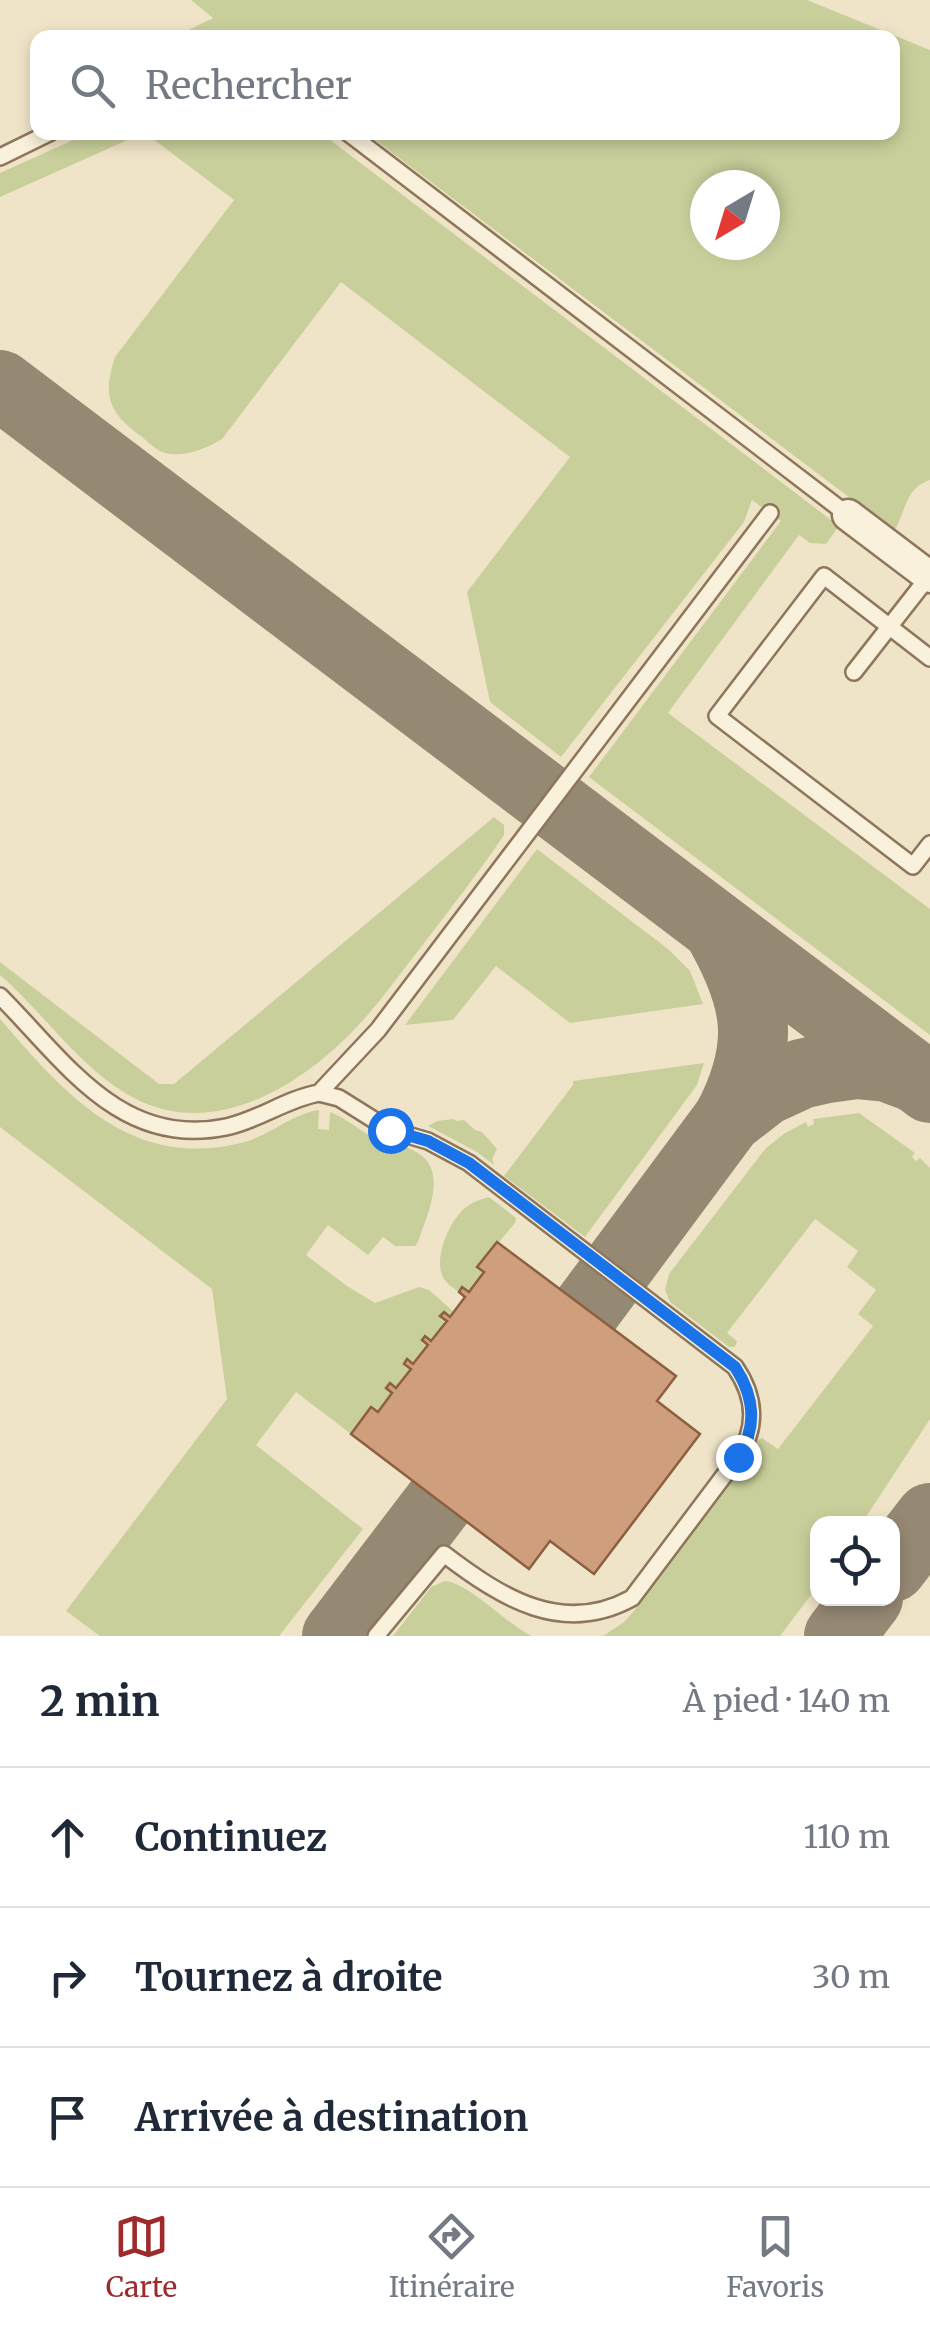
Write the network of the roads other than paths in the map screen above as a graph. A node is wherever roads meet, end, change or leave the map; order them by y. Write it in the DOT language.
graph roads {
  1 [pos="35,140"];
  2 [pos="356,140"];
  3 [pos="0,156"];
  4 [pos="770,513"];
  5 [pos="848,515"];
  6 [pos="929,577"];
  7 [pos="889,627"];
  8 [pos="930,658"];
  9 [pos="854,672"];
  10 [pos="930,844"];
  11 [pos="0,996"];
  12 [pos="319,1093"];
  13 [pos="583,1629"];
  14 [pos="564,1630"];
  15 [pos="376,1636"];
  1 -- 3 [label="lane"];
  2 -- 5 [label="lane"];
  4 -- 12 [label="lane"];
  5 -- 6 [label="street"];
  6 -- 7 [label="lane"];
  7 -- 8 [label="lane"];
  7 -- 9 [label="lane"];
  7 -- 10 [label="lane"];
  11 -- 12 [label="lane"];
  12 -- 13 [label="lane"];
  14 -- 15 [label="lane"];
}
